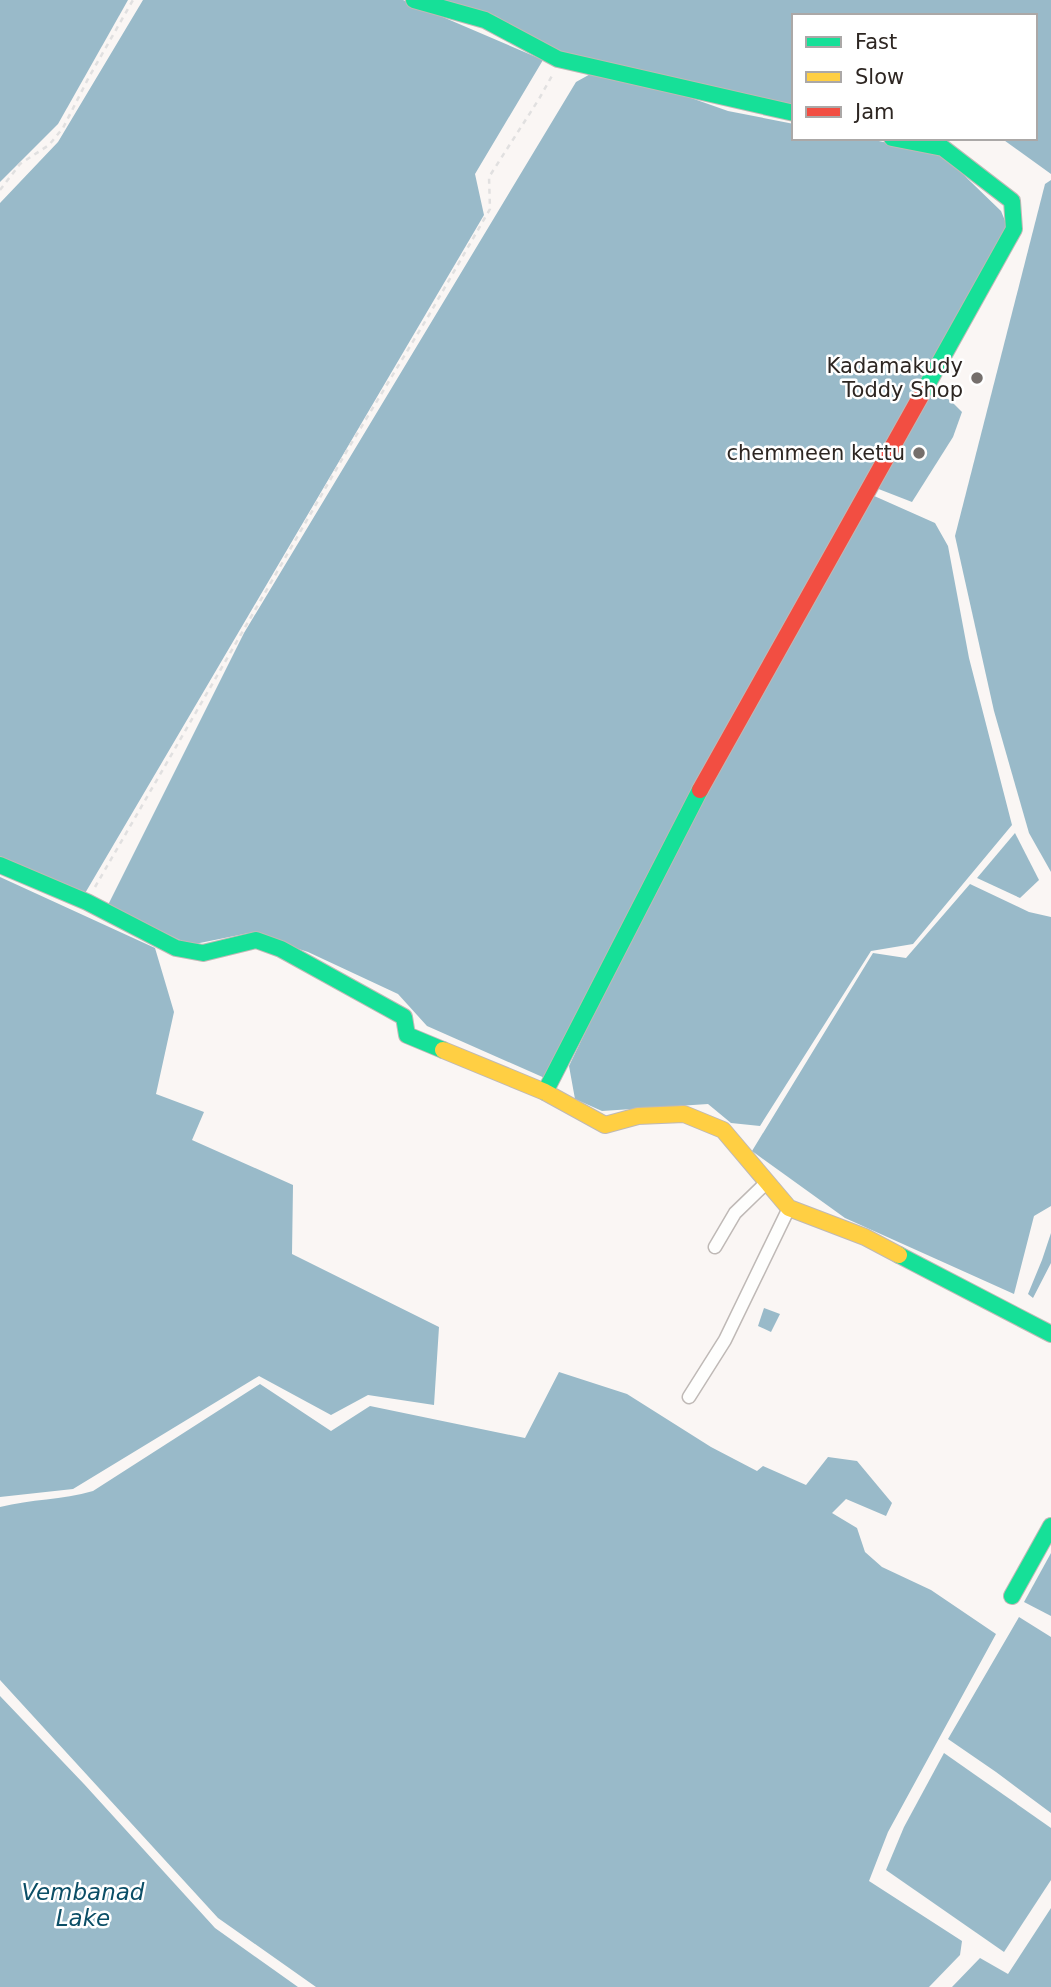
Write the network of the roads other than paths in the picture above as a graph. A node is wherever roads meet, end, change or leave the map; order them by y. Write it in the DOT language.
graph roads {
  1 [pos="414,0"];
  2 [pos="792,113"];
  3 [pos="902,140"];
  4 [pos="0,865"];
  5 [pos="545,1092"];
  6 [pos="767,1182"];
  7 [pos="794,1210"];
  8 [pos="715,1247"];
  9 [pos="1051,1334"];
  10 [pos="729,1349"];
  11 [pos="689,1397"];
  12 [pos="1051,1526"];
  13 [pos="1012,1596"];
  1 -- 2 [label="street"];
  3 -- 5 [label="street"];
  4 -- 5 [label="street"];
  5 -- 6 [label="street"];
  6 -- 7 [label="street"];
  6 -- 8 [label="street"];
  7 -- 9 [label="street"];
  7 -- 10 [label="street"];
  7 -- 11 [label="street"];
  12 -- 13 [label="street"];
}
